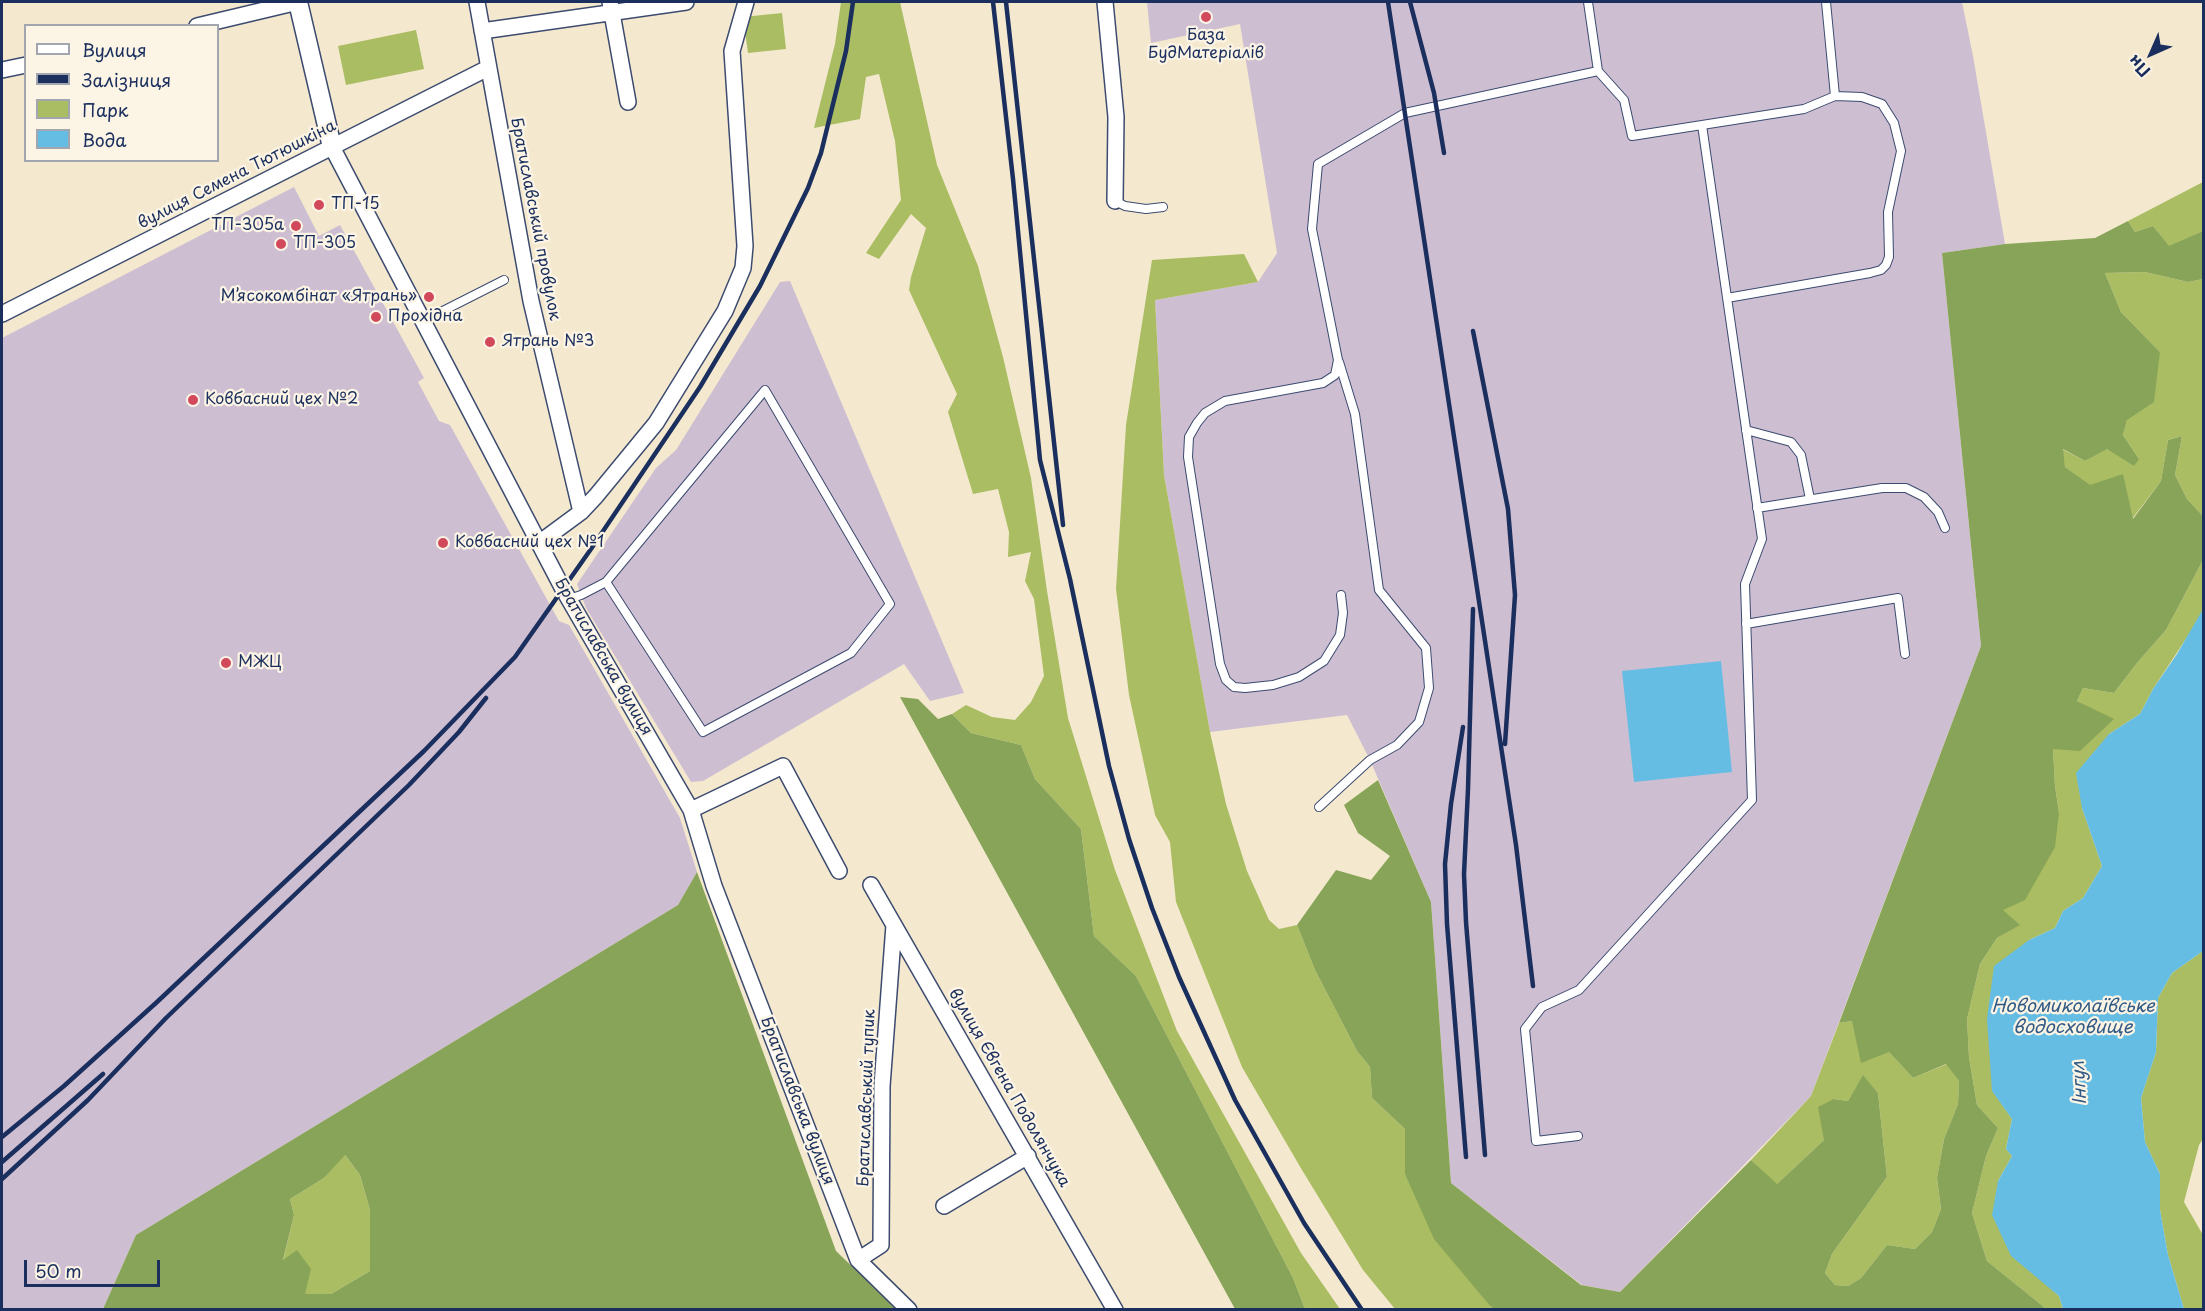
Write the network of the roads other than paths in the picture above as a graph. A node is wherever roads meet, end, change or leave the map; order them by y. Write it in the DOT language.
graph roads {
  1 [pos="298,2"];
  2 [pos="477,2"];
  3 [pos="686,2"];
  4 [pos="746,2"];
  5 [pos="1105,2"];
  6 [pos="1588,2"];
  7 [pos="1826,2"];
  8 [pos="611,6"];
  9 [pos="205,24"];
  10 [pos="482,31"];
  11 [pos="24,65"];
  12 [pos="489,68"];
  13 [pos="2,70"];
  14 [pos="1598,71"];
  15 [pos="1835,96"];
  16 [pos="628,102"];
  17 [pos="1702,125"];
  18 [pos="332,147"];
  19 [pos="1115,201"];
  20 [pos="1163,207"];
  21 [pos="504,280"];
  22 [pos="1727,298"];
  23 [pos="2,314"];
  24 [pos="423,321"];
  25 [pos="1338,360"];
  26 [pos="1746,430"];
  27 [pos="1810,500"];
  28 [pos="1757,508"];
  29 [pos="581,512"];
  30 [pos="1946,528"];
  31 [pos="539,543"];
  32 [pos="606,582"];
  33 [pos="1341,595"];
  34 [pos="569,599"];
  35 [pos="1746,624"];
  36 [pos="1905,654"];
  37 [pos="1319,807"];
  38 [pos="691,810"];
  39 [pos="839,871"];
  40 [pos="871,885"];
  41 [pos="894,925"];
  42 [pos="1578,1136"];
  43 [pos="1028,1156"];
  44 [pos="944,1206"];
  45 [pos="858,1260"];
  46 [pos="909,1310"];
  47 [pos="1115,1310"];
  1 -- 9 [label="street"];
  1 -- 18 [label="street, Братиславська вулиця"];
  2 -- 10 [label="street, Братиславський провулок"];
  3 -- 8 [label="street"];
  4 -- 29 [label="street"];
  5 -- 19 [label="street"];
  6 -- 14 [label="lane"];
  7 -- 15 [label="lane"];
  8 -- 10 [label="street"];
  8 -- 16 [label="street"];
  10 -- 12 [label="street, Братиславський провулок"];
  11 -- 13 [label="street"];
  12 -- 18 [label="street, вулиця Семена Тютюшкіна"];
  12 -- 29 [label="street, Братиславський провулок"];
  14 -- 17 [label="lane"];
  14 -- 25 [label="lane"];
  15 -- 17 [label="lane"];
  15 -- 22 [label="lane"];
  17 -- 22 [label="lane"];
  18 -- 23 [label="street, вулиця Семена Тютюшкіна"];
  18 -- 24 [label="street, Братиславська вулиця"];
  19 -- 20 [label="lane"];
  21 -- 24 [label="lane"];
  22 -- 26 [label="lane"];
  24 -- 31 [label="street, Братиславська вулиця"];
  25 -- 33 [label="lane"];
  25 -- 37 [label="lane"];
  26 -- 27 [label="lane"];
  26 -- 28 [label="lane"];
  27 -- 28 [label="lane"];
  27 -- 30 [label="lane"];
  28 -- 35 [label="lane"];
  29 -- 31 [label="street"];
  31 -- 34 [label="street, Братиславська вулиця"];
  32 -- 32 [label="lane"];
  32 -- 34 [label="lane"];
  34 -- 38 [label="street, Братиславська вулиця"];
  35 -- 36 [label="lane"];
  35 -- 42 [label="lane"];
  38 -- 39 [label="street"];
  38 -- 45 [label="street, Братиславська вулиця"];
  40 -- 41 [label="street, вулиця Євгена Подолянчука"];
  41 -- 43 [label="street, вулиця Євгена Подолянчука"];
  41 -- 45 [label="street, Братиславський тупик"];
  43 -- 44 [label="street"];
  43 -- 47 [label="street, вулиця Євгена Подолянчука"];
  45 -- 46 [label="street, Братиславська вулиця"];
}
